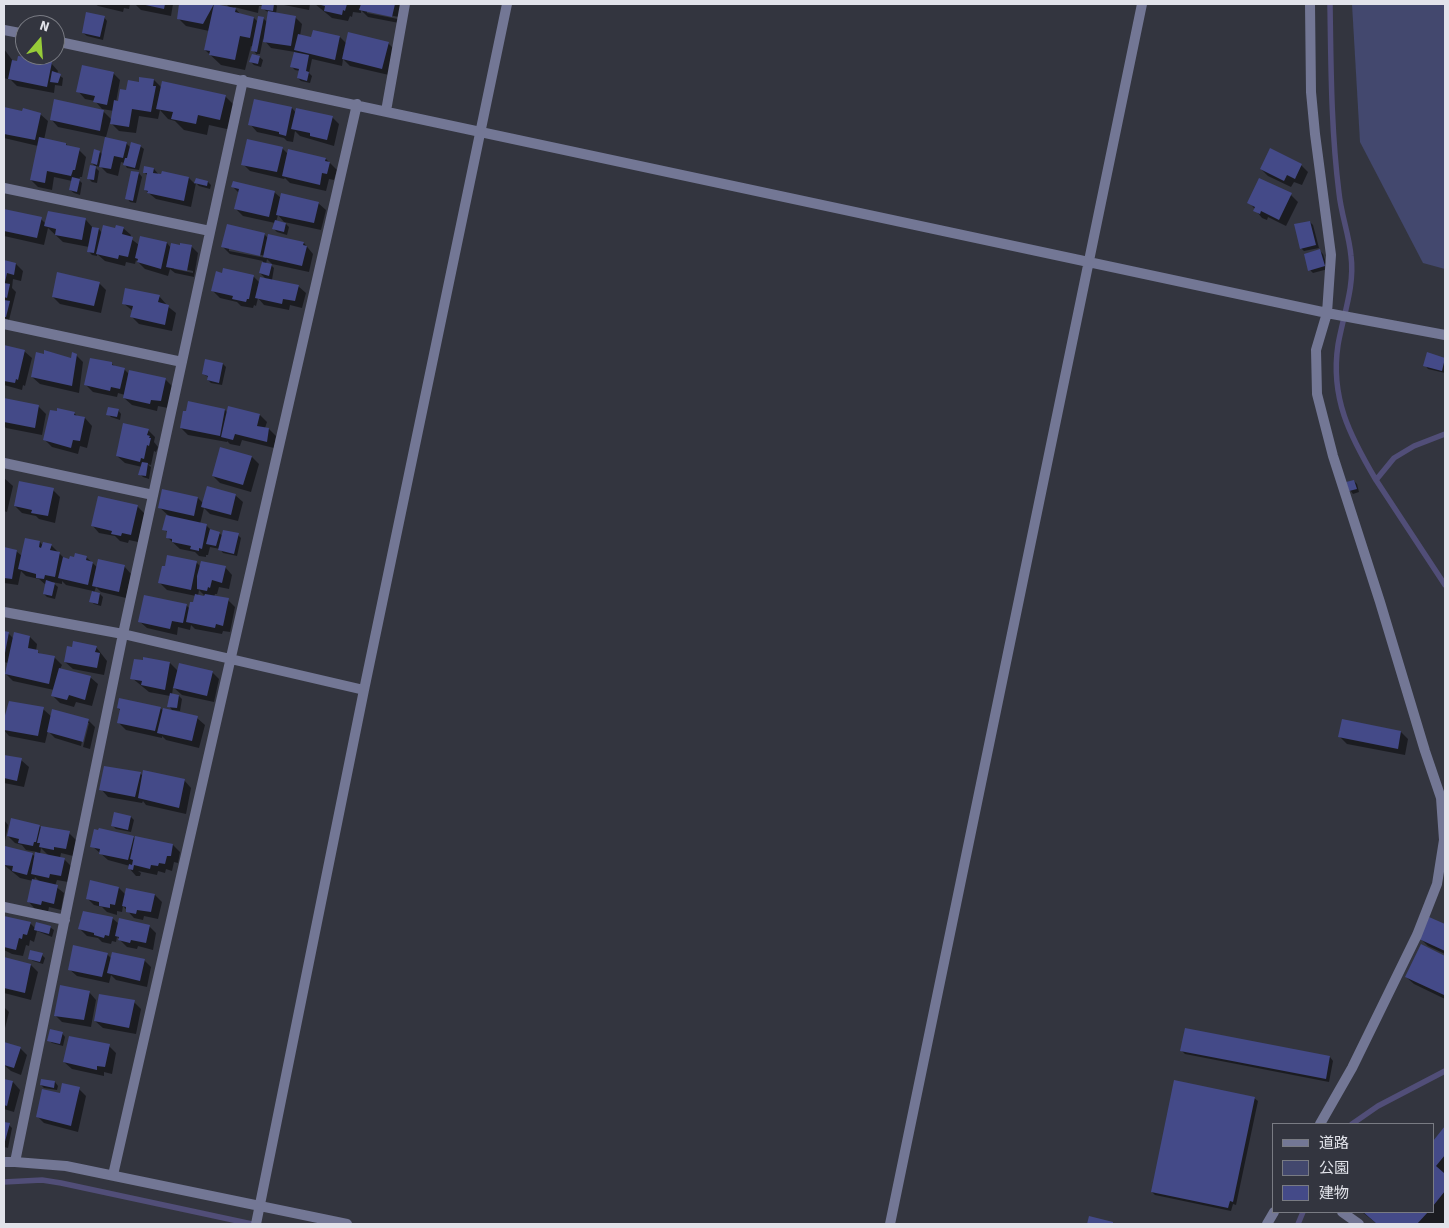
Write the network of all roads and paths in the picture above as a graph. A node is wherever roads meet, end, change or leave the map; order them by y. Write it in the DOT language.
graph roads {
  1 [pos="405,4"];
  2 [pos="507,4"];
  3 [pos="1142,4"];
  4 [pos="1310,4"];
  5 [pos="65,42"];
  6 [pos="243,80"];
  7 [pos="357,104"];
  8 [pos="386,111"];
  9 [pos="480,131"];
  10 [pos="4,188"];
  11 [pos="210,231"];
  12 [pos="1089,262"];
  13 [pos="1327,313"];
  14 [pos="4,324"];
  15 [pos="1445,335"];
  16 [pos="182,362"];
  17 [pos="4,463"];
  18 [pos="153,496"];
  19 [pos="4,612"];
  20 [pos="123,634"];
  21 [pos="232,658"];
  22 [pos="364,690"];
  23 [pos="4,907"];
  24 [pos="65,920"];
  25 [pos="1321,1123"];
  26 [pos="4,1162"];
  27 [pos="15,1162"];
  28 [pos="113,1176"];
  29 [pos="260,1206"];
  30 [pos="1273,1213"];
  31 [pos="1343,1213"];
  32 [pos="257,1222"];
  33 [pos="347,1224"];
  34 [pos="890,1224"];
  35 [pos="1267,1224"];
  36 [pos="1359,1224"];
  1 -- 8 [label="street"];
  2 -- 9 [label="street"];
  3 -- 12 [label="street"];
  4 -- 13 [label="street"];
  5 -- 6 [label="street"];
  6 -- 7 [label="street"];
  6 -- 11 [label="street"];
  7 -- 8 [label="street"];
  7 -- 21 [label="street"];
  8 -- 9 [label="street"];
  9 -- 12 [label="street"];
  9 -- 22 [label="street"];
  10 -- 11 [label="street"];
  11 -- 16 [label="street"];
  12 -- 13 [label="street"];
  12 -- 34 [label="street"];
  13 -- 15 [label="street"];
  13 -- 25 [label="street"];
  14 -- 16 [label="street"];
  16 -- 18 [label="street"];
  17 -- 18 [label="street"];
  18 -- 20 [label="street"];
  19 -- 20 [label="street"];
  20 -- 21 [label="street"];
  20 -- 24 [label="street"];
  21 -- 22 [label="street"];
  21 -- 28 [label="street"];
  22 -- 29 [label="street"];
  23 -- 24 [label="street"];
  24 -- 27 [label="street"];
  26 -- 27 [label="street"];
  27 -- 28 [label="street"];
  28 -- 29 [label="street"];
  29 -- 32 [label="street"];
  29 -- 33 [label="street"];
  30 -- 35 [label="street"];
  31 -- 36 [label="street"];
}
